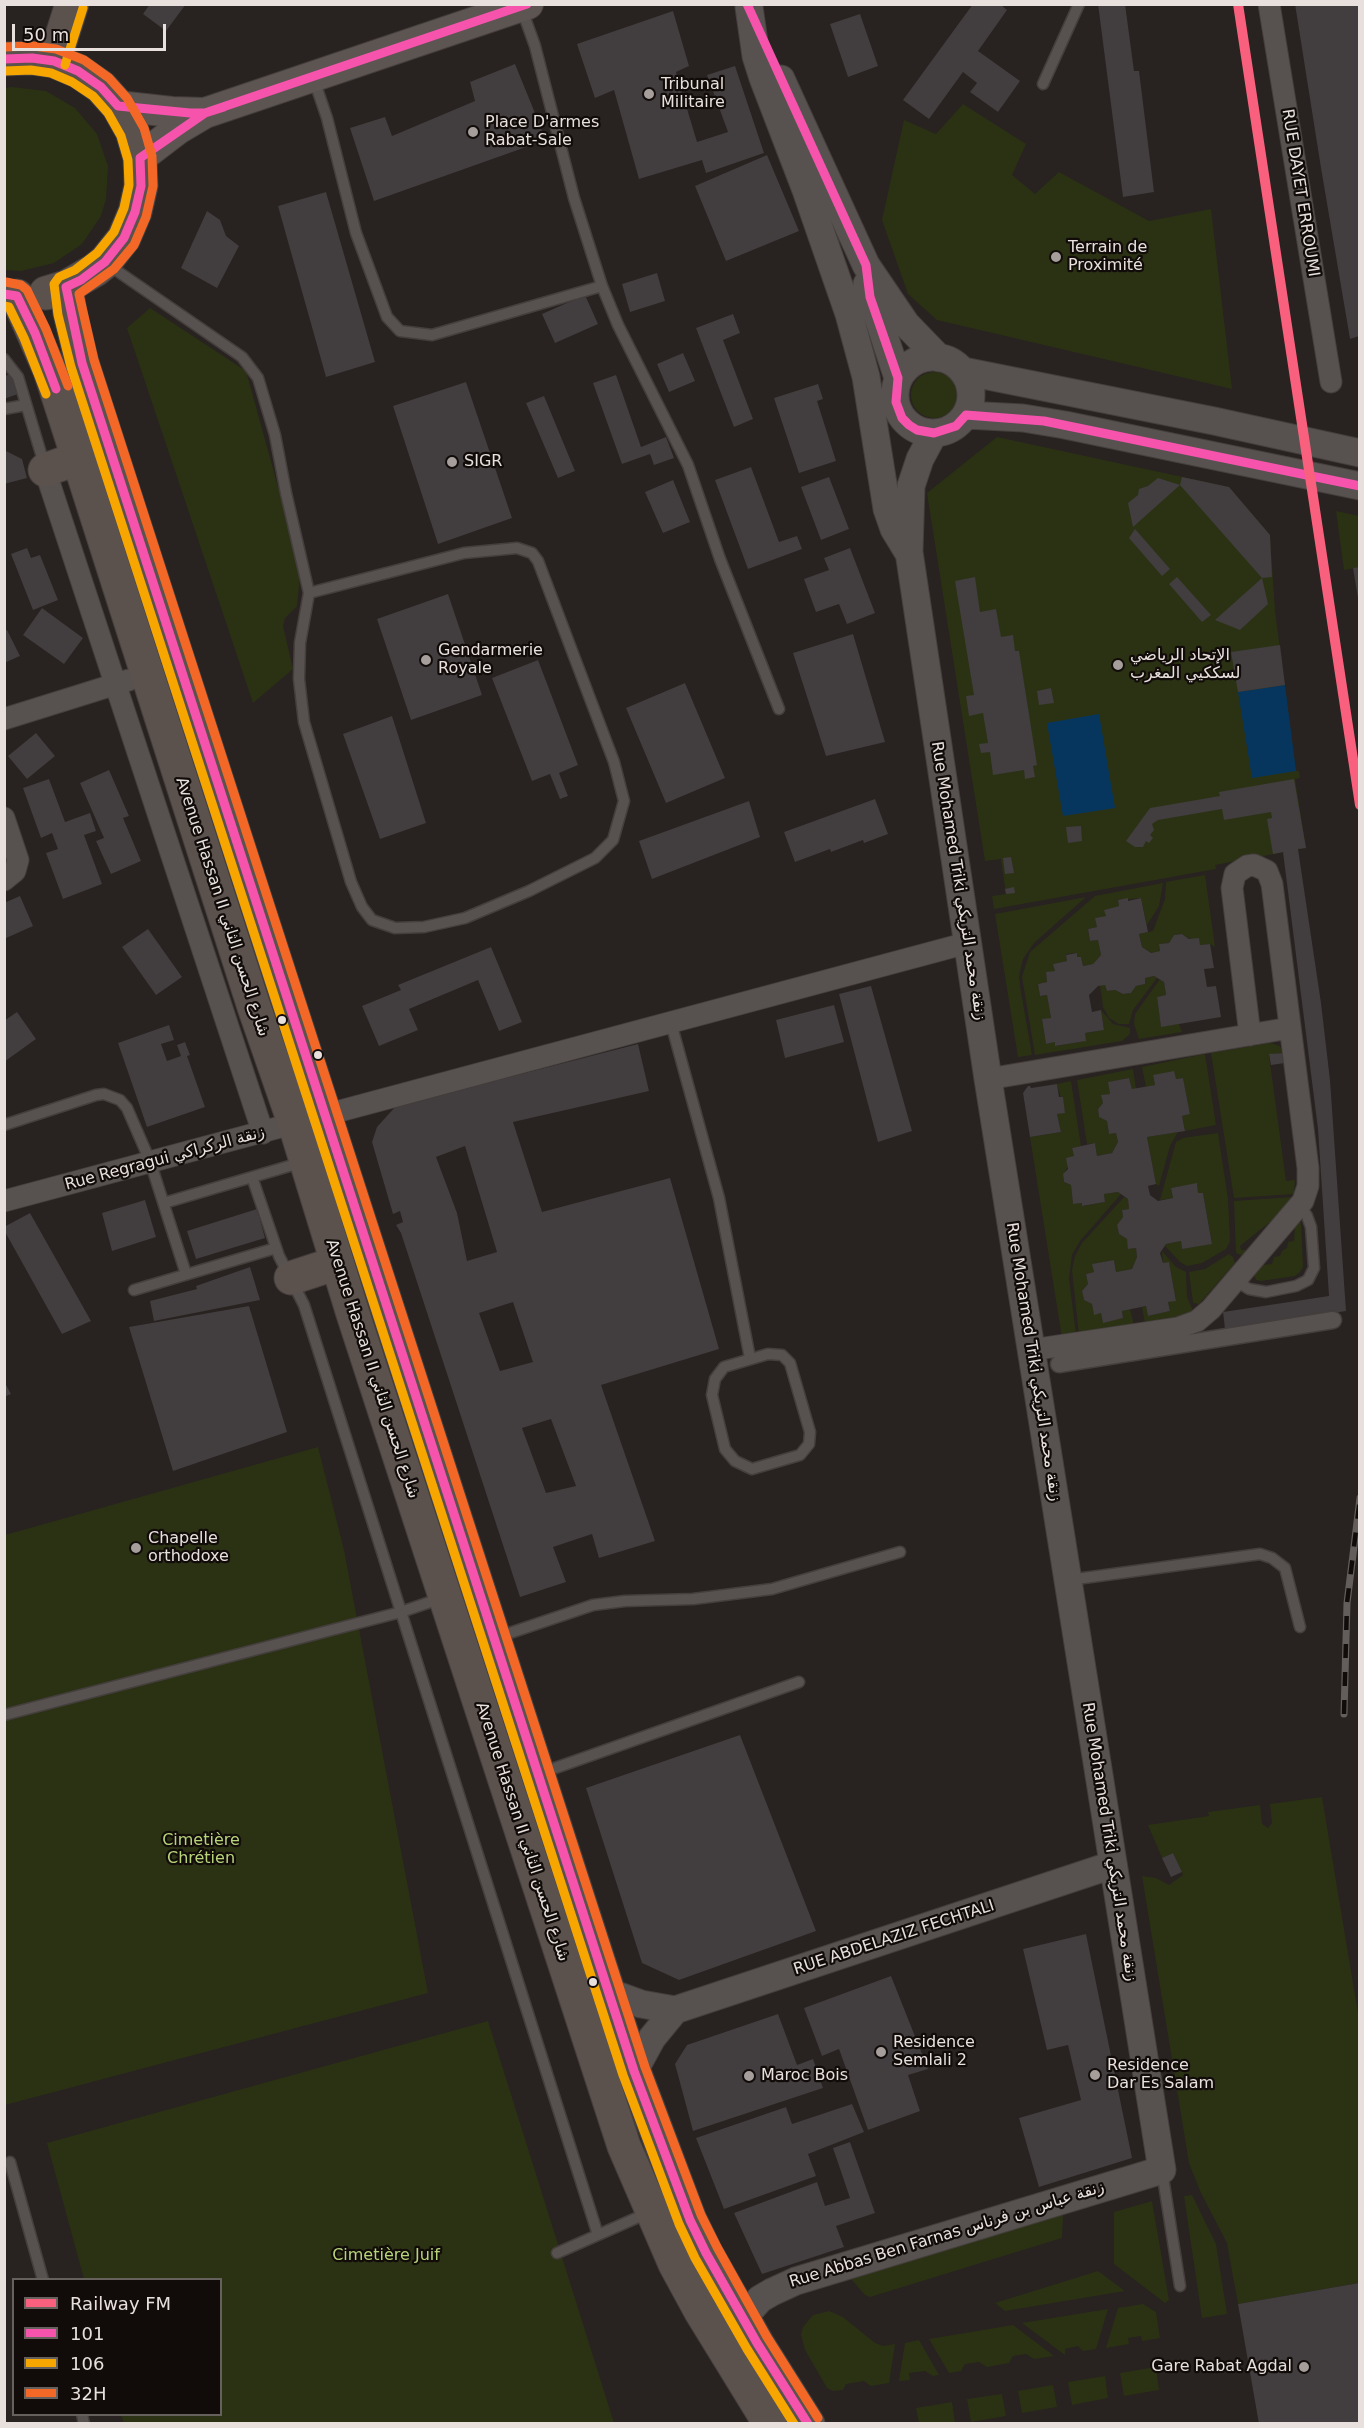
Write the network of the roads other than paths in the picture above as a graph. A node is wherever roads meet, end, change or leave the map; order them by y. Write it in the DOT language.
graph roads {
  1 [pos="72,4"];
  2 [pos="1079,4"];
  3 [pos="1269,4"];
  4 [pos="525,6"];
  5 [pos="748,6"];
  6 [pos="4,59"];
  7 [pos="54,61"];
  8 [pos="313,77"];
  9 [pos="1043,84"];
  10 [pos="118,106"];
  11 [pos="206,113"];
  12 [pos="140,158"];
  13 [pos="105,262"];
  14 [pos="866,265"];
  15 [pos="602,285"];
  16 [pos="66,287"];
  17 [pos="11,295"];
  18 [pos="939,358"];
  19 [pos="4,359"];
  20 [pos="963,371"];
  21 [pos="898,378"];
  22 [pos="1331,382"];
  23 [pos="26,405"];
  24 [pos="4,409"];
  25 [pos="966,415"];
  26 [pos="902,418"];
  27 [pos="934,434"];
  28 [pos="1357,453"];
  29 [pos="79,458"];
  30 [pos="45,470"];
  31 [pos="1356,486"];
  32 [pos="909,552"];
  33 [pos="309,593"];
  34 [pos="132,679"];
  35 [pos="779,710"];
  36 [pos="4,719"];
  37 [pos="4,818"];
  38 [pos="4,880"];
  39 [pos="968,943"];
  40 [pos="671,1023"];
  41 [pos="1290,1028"];
  42 [pos="1250,1035"];
  43 [pos="988,1079"];
  44 [pos="310,1121"];
  45 [pos="4,1125"];
  46 [pos="263,1133"];
  47 [pos="150,1161"];
  48 [pos="306,1161"];
  49 [pos="252,1177"];
  50 [pos="4,1201"];
  51 [pos="164,1203"];
  52 [pos="1300,1205"];
  53 [pos="276,1248"];
  54 [pos="337,1263"];
  55 [pos="186,1274"];
  56 [pos="291,1278"];
  57 [pos="1236,1281"];
  58 [pos="134,1290"];
  59 [pos="1333,1320"];
  60 [pos="1031,1350"];
  61 [pos="750,1358"];
  62 [pos="1059,1364"];
  63 [pos="900,1552"];
  64 [pos="1067,1580"];
  65 [pos="445,1597"];
  66 [pos="401,1612"];
  67 [pos="1300,1627"];
  68 [pos="495,1638"];
  69 [pos="799,1682"];
  70 [pos="4,1715"];
  71 [pos="537,1774"];
  72 [pos="1112,1865"];
  73 [pos="608,1992"];
  74 [pos="675,2010"];
  75 [pos="634,2071"];
  76 [pos="10,2162"];
  77 [pos="1162,2170"];
  78 [pos="651,2211"];
  79 [pos="598,2235"];
  80 [pos="557,2253"];
  81 [pos="42,2278"];
  82 [pos="1180,2286"];
  83 [pos="743,2318"];
  84 [pos="743,2381"];
  85 [pos="753,2424"];
  86 [pos="770,2424"];
  87 [pos="808,2424"];
  1 -- 7 [label="main road"];
  2 -- 9 [label="lane"];
  3 -- 22 [label="street, RUE DAYET ERROUMI"];
  4 -- 8 [label="main road"];
  4 -- 15 [label="lane"];
  5 -- 14 [label="street"];
  5 -- 32 [label="street"];
  6 -- 7 [label="main road"];
  7 -- 10 [label="main road"];
  8 -- 11 [label="main road"];
  8 -- 15 [label="lane"];
  10 -- 11 [label="main road"];
  10 -- 12 [label="main road"];
  11 -- 12 [label="main road"];
  12 -- 13 [label="main road"];
  13 -- 16 [label="main road"];
  13 -- 33 [label="lane"];
  14 -- 18 [label="street"];
  14 -- 21 [label="street"];
  15 -- 35 [label="lane"];
  16 -- 17 [label="main road"];
  16 -- 44 [label="main road, Avenue Hassan II شارع الحسن الثاني"];
  17 -- 29 [label="main road, Avenue Hassan II شارع الحسن الثاني"];
  18 -- 20 [label="street"];
  18 -- 21 [label="street"];
  19 -- 23 [label="lane"];
  20 -- 25 [label="street"];
  20 -- 28 [label="street"];
  21 -- 26 [label="street"];
  23 -- 24 [label="lane"];
  23 -- 30 [label="lane"];
  25 -- 27 [label="street"];
  25 -- 31 [label="street"];
  26 -- 27 [label="street"];
  26 -- 32 [label="street, Rue Mohamed Triki زنقة محمد التريكي"];
  27 -- 32 [label="street, Rue Mohamed Triki زنقة محمد التريكي"];
  29 -- 30 [label="main road"];
  29 -- 34 [label="main road, Avenue Hassan II شارع الحسن الثاني"];
  30 -- 34 [label="street"];
  32 -- 39 [label="street, Rue Mohamed Triki زنقة محمد التريكي"];
  33 -- 33 [label="lane"];
  34 -- 36 [label="street"];
  34 -- 44 [label="main road, Avenue Hassan II شارع الحسن الثاني"];
  34 -- 46 [label="street"];
  37 -- 38 [label="street"];
  39 -- 40 [label="street, Rue Regragui زنقة الركراكي"];
  39 -- 43 [label="street, Rue Mohamed Triki زنقة محمد التريكي"];
  40 -- 44 [label="street, Rue Regragui زنقة الركراكي"];
  40 -- 61 [label="lane"];
  41 -- 42 [label="street"];
  41 -- 42 [label="street"];
  41 -- 52 [label="street"];
  42 -- 43 [label="street"];
  43 -- 60 [label="street, Rue Mohamed Triki زنقة محمد التريكي"];
  44 -- 46 [label="street, Rue Regragui زنقة الركراكي"];
  44 -- 48 [label="main road, Avenue Hassan II شارع الحسن الثاني"];
  44 -- 68 [label="main road, Avenue Hassan II شارع الحسن الثاني"];
  45 -- 47 [label="lane"];
  46 -- 47 [label="street, Rue Regragui زنقة الركراكي"];
  47 -- 50 [label="street, Rue Regragui زنقة الركراكي"];
  47 -- 51 [label="lane"];
  48 -- 49 [label="lane"];
  48 -- 54 [label="main road, Avenue Hassan II شارع الحسن الثاني"];
  49 -- 51 [label="lane"];
  49 -- 53 [label="lane"];
  51 -- 55 [label="lane"];
  52 -- 57 [label="street"];
  52 -- 57 [label="lane"];
  53 -- 55 [label="lane"];
  53 -- 56 [label="lane"];
  54 -- 56 [label="main road"];
  54 -- 65 [label="main road, Avenue Hassan II شارع الحسن الثاني"];
  55 -- 58 [label="lane"];
  56 -- 66 [label="lane"];
  57 -- 60 [label="street"];
  59 -- 62 [label="street"];
  60 -- 64 [label="street, Rue Mohamed Triki زنقة محمد التريكي"];
  61 -- 61 [label="lane"];
  63 -- 68 [label="lane"];
  64 -- 67 [label="lane"];
  64 -- 72 [label="street, Rue Mohamed Triki زنقة محمد التريكي"];
  65 -- 66 [label="lane"];
  65 -- 78 [label="main road, Avenue Hassan II شارع الحسن الثاني"];
  66 -- 70 [label="lane"];
  66 -- 79 [label="lane"];
  68 -- 71 [label="main road, Avenue Hassan II شارع الحسن الثاني"];
  69 -- 71 [label="lane"];
  71 -- 73 [label="main road, Avenue Hassan II شارع الحسن الثاني"];
  72 -- 74 [label="street, RUE ABDELAZIZ FECHTALI"];
  72 -- 77 [label="street, Rue Mohamed Triki زنقة محمد التريكي"];
  73 -- 74 [label="street"];
  73 -- 75 [label="main road, Avenue Hassan II شارع الحسن الثاني"];
  74 -- 75 [label="street"];
  75 -- 83 [label="main road, Avenue Hassan II شارع الحسن الثاني"];
  76 -- 81 [label="lane"];
  77 -- 82 [label="lane"];
  77 -- 83 [label="street, Rue Abbas Ben Farnas زنقة عباس بن فرناس"];
  78 -- 79 [label="lane"];
  78 -- 84 [label="main road, Avenue Hassan II شارع الحسن الثاني"];
  79 -- 80 [label="lane"];
  83 -- 87 [label="main road, Avenue Hassan II شارع الحسن الثاني"];
  84 -- 85 [label="main road"];
  84 -- 86 [label="main road, Avenue Hassan II شارع الحسن الثاني"];
}
